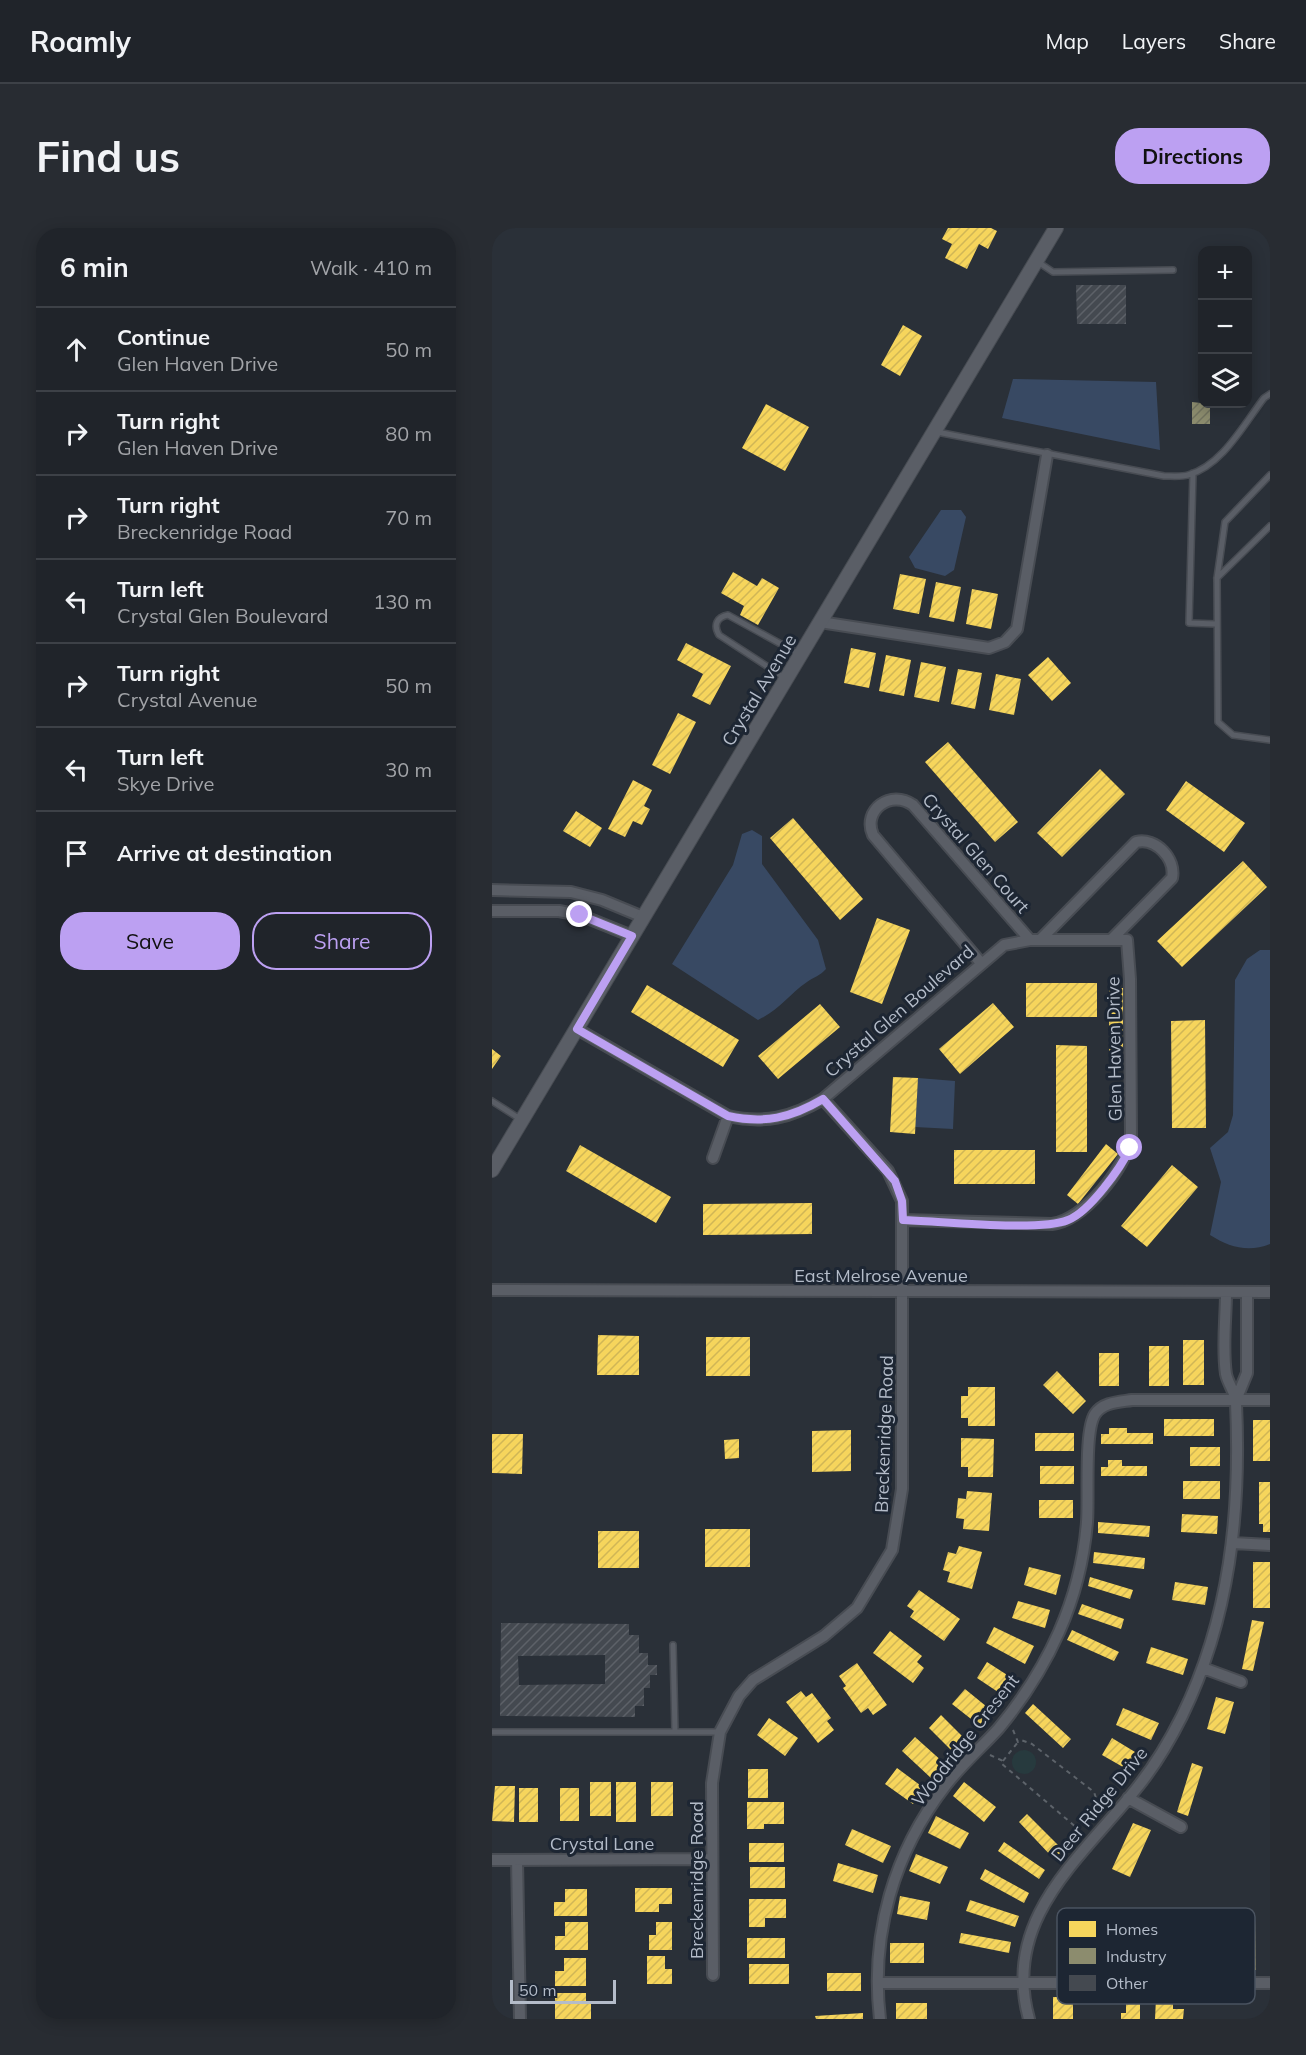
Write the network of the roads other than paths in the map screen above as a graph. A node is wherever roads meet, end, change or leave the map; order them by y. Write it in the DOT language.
graph roads {
  1 [pos="1056,228"];
  2 [pos="1036,261"];
  3 [pos="1173,270"];
  4 [pos="1270,394"];
  5 [pos="935,431"];
  6 [pos="1047,455"];
  7 [pos="1193,473"];
  8 [pos="1270,475"];
  9 [pos="1270,526"];
  10 [pos="1217,578"];
  11 [pos="820,622"];
  12 [pos="1216,624"];
  13 [pos="801,655"];
  14 [pos="786,679"];
  15 [pos="1270,740"];
  16 [pos="492,890"];
  17 [pos="492,911"];
  18 [pos="643,917"];
  19 [pos="632,936"];
  20 [pos="1035,940"];
  21 [pos="1111,940"];
  22 [pos="1127,940"];
  23 [pos="981,963"];
  24 [pos="577,1029"];
  25 [pos="823,1099"];
  26 [pos="492,1101"];
  27 [pos="728,1116"];
  28 [pos="522,1120"];
  29 [pos="713,1158"];
  30 [pos="492,1170"];
  31 [pos="903,1220"];
  32 [pos="492,1290"];
  33 [pos="903,1291"];
  34 [pos="1226,1292"];
  35 [pos="1247,1292"];
  36 [pos="1270,1292"];
  37 [pos="1236,1400"];
  38 [pos="1270,1400"];
  39 [pos="1233,1543"];
  40 [pos="1270,1545"];
  41 [pos="673,1646"];
  42 [pos="1203,1668"];
  43 [pos="1241,1682"];
  44 [pos="492,1732"];
  45 [pos="675,1732"];
  46 [pos="720,1732"];
  47 [pos="1125,1801"];
  48 [pos="1181,1827"];
  49 [pos="712,1859"];
  50 [pos="492,1860"];
  51 [pos="517,1860"];
  52 [pos="713,1975"];
  53 [pos="1024,1982"];
  54 [pos="1057,1982"];
  55 [pos="878,1983"];
  56 [pos="1255,1983"];
  57 [pos="1270,1983"];
  58 [pos="520,2019"];
  59 [pos="879,2019"];
  60 [pos="1029,2019"];
  1 -- 2 [label="street, Crystal Avenue"];
  2 -- 3 [label="lane"];
  2 -- 5 [label="street, Crystal Avenue"];
  4 -- 7 [label="lane"];
  5 -- 6 [label="lane"];
  5 -- 11 [label="street, Crystal Avenue"];
  6 -- 7 [label="lane"];
  6 -- 11 [label="street"];
  7 -- 12 [label="lane"];
  8 -- 10 [label="lane"];
  9 -- 10 [label="lane"];
  10 -- 12 [label="lane"];
  11 -- 13 [label="street, Crystal Avenue"];
  12 -- 15 [label="lane"];
  13 -- 14 [label="street, Crystal Avenue"];
  13 -- 14 [label="lane"];
  14 -- 18 [label="street, Crystal Avenue"];
  16 -- 18 [label="street"];
  17 -- 19 [label="street"];
  18 -- 19 [label="street, Crystal Avenue"];
  19 -- 24 [label="street, Crystal Avenue"];
  20 -- 21 [label="street, Crystal Glen Boulevard"];
  20 -- 21 [label="street"];
  20 -- 23 [label="street, Crystal Glen Boulevard"];
  20 -- 23 [label="street, Crystal Glen Court"];
  21 -- 22 [label="street, Crystal Glen Boulevard"];
  22 -- 31 [label="street, Glen Haven Drive"];
  23 -- 25 [label="street, Crystal Glen Boulevard"];
  24 -- 27 [label="street, Crystal Glen Boulevard"];
  24 -- 28 [label="street, Crystal Avenue"];
  25 -- 27 [label="street, Crystal Glen Boulevard"];
  25 -- 31 [label="street, Breckenridge Road"];
  26 -- 28 [label="lane"];
  27 -- 29 [label="street"];
  28 -- 30 [label="street, Crystal Avenue"];
  31 -- 33 [label="street, Breckenridge Road"];
  32 -- 33 [label="street, East Melrose Avenue"];
  33 -- 34 [label="street, East Melrose Avenue"];
  33 -- 46 [label="street, Breckenridge Road"];
  34 -- 35 [label="street, East Melrose Avenue"];
  34 -- 37 [label="street, Deer Ridge Drive"];
  35 -- 36 [label="street, East Melrose Avenue"];
  35 -- 37 [label="street, Deer Ridge Drive"];
  37 -- 38 [label="street"];
  37 -- 39 [label="street, Deer Ridge Drive"];
  37 -- 55 [label="street, Woodridge Cresent"];
  39 -- 40 [label="street"];
  39 -- 42 [label="street, Deer Ridge Drive"];
  41 -- 45 [label="lane"];
  42 -- 43 [label="street"];
  42 -- 47 [label="street, Deer Ridge Drive"];
  44 -- 45 [label="lane"];
  45 -- 46 [label="lane"];
  46 -- 49 [label="street, Breckenridge Road"];
  47 -- 48 [label="street"];
  47 -- 53 [label="street, Deer Ridge Drive"];
  49 -- 51 [label="street, Crystal Lane"];
  49 -- 52 [label="street, Breckenridge Road"];
  50 -- 51 [label="street, Crystal Lane"];
  51 -- 58 [label="street"];
  53 -- 54 [label="street"];
  53 -- 55 [label="street"];
  53 -- 60 [label="street, Deer Ridge Drive"];
  55 -- 59 [label="street, Woodridge Cresent"];
  56 -- 57 [label="street"];
}
